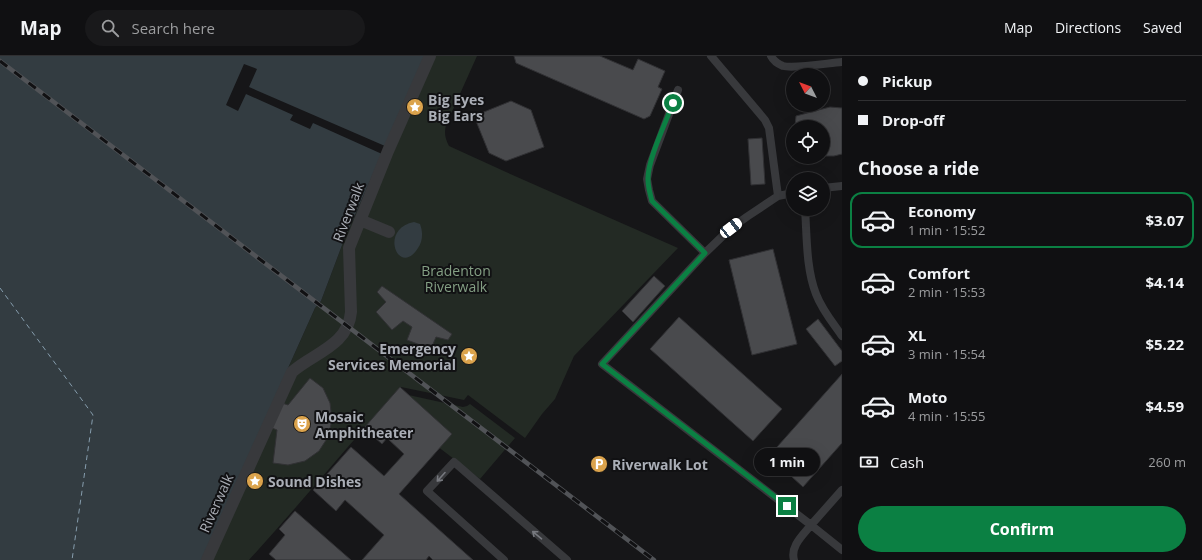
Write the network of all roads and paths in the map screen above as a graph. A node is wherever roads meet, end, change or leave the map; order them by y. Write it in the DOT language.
graph roads {
  1 [pos="430,56"];
  2 [pos="711,56"];
  3 [pos="771,56"];
  4 [pos="842,62"];
  5 [pos="678,90"];
  6 [pos="842,186"];
  7 [pos="830,187"];
  8 [pos="786,194"];
  9 [pos="778,196"];
  10 [pos="806,216"];
  11 [pos="360,220"];
  12 [pos="389,232"];
  13 [pos="705,253"];
  14 [pos="842,336"];
  15 [pos="842,490"];
  16 [pos="811,525"];
  17 [pos="842,550"];
  18 [pos="207,560"];
  19 [pos="504,560"];
  20 [pos="567,560"];
  21 [pos="794,560"];
  1 -- 11 [label="street, Riverwalk"];
  2 -- 9 [label="lane"];
  3 -- 4 [label="lane"];
  5 -- 13 [label="lane"];
  6 -- 7 [label="lane"];
  8 -- 9 [label="lane"];
  9 -- 13 [label="lane"];
  10 -- 14 [label="lane"];
  11 -- 12 [label="street"];
  11 -- 18 [label="street, Riverwalk"];
  13 -- 16 [label="lane"];
  15 -- 16 [label="lane"];
  16 -- 17 [label="lane"];
  16 -- 21 [label="lane"];
  20 -- 19 [label="lane, one-way"];
}
